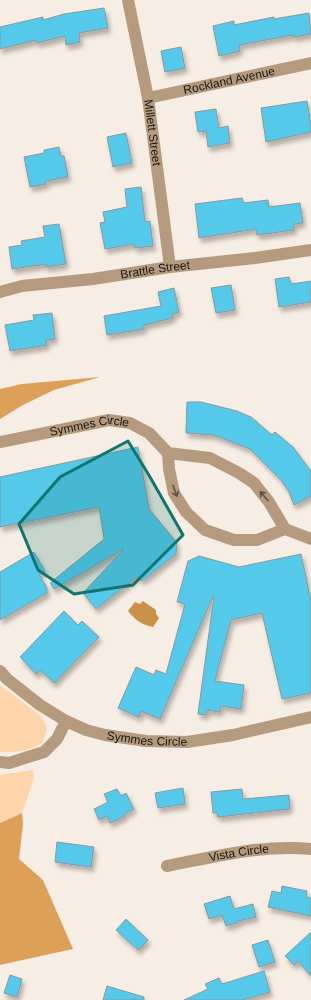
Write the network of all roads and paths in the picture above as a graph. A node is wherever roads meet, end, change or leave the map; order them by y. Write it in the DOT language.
graph roads {
  1 [pos="128,0"];
  2 [pos="311,63"];
  3 [pos="148,98"];
  4 [pos="311,250"];
  5 [pos="170,267"];
  6 [pos="0,292"];
  7 [pos="0,442"];
  8 [pos="168,453"];
  9 [pos="285,529"];
  10 [pos="311,539"];
  11 [pos="0,671"];
  12 [pos="311,717"];
  13 [pos="66,721"];
  14 [pos="0,762"];
  15 [pos="311,850"];
  16 [pos="167,866"];
  1 -- 3 [label="street, Millett Street"];
  2 -- 3 [label="street, Rockland Avenue"];
  3 -- 5 [label="street, Millett Street"];
  4 -- 5 [label="street, Brattle Street"];
  5 -- 6 [label="street, Brattle Street"];
  7 -- 8 [label="street, Symmes Circle"];
  9 -- 8 [label="street, one-way"];
  8 -- 9 [label="street, one-way"];
  9 -- 10 [label="street"];
  11 -- 13 [label="street, Symmes Circle"];
  12 -- 13 [label="street, Symmes Circle"];
  13 -- 14 [label="street"];
  15 -- 16 [label="street, Vista Circle"];
}
